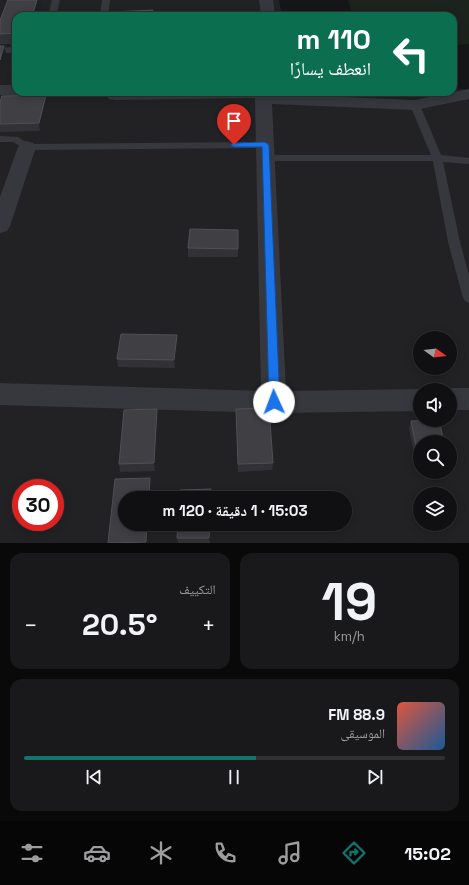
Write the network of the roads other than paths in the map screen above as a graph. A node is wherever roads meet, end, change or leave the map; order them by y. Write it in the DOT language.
graph roads {
  1 [pos="56,0"];
  2 [pos="106,0"];
  3 [pos="266,0"];
  4 [pos="53,12"];
  5 [pos="104,12"];
  6 [pos="268,12"];
  7 [pos="12,50"];
  8 [pos="0,51"];
  9 [pos="0,90"];
  10 [pos="12,90"];
  11 [pos="469,94"];
  12 [pos="264,96"];
  13 [pos="279,96"];
  14 [pos="415,105"];
  15 [pos="0,139"];
  16 [pos="27,147"];
  17 [pos="266,151"];
  18 [pos="437,158"];
  19 [pos="469,161"];
  20 [pos="0,226"];
  21 [pos="469,298"];
  22 [pos="0,394"];
  23 [pos="457,399"];
  24 [pos="469,399"];
  25 [pos="413,400"];
  26 [pos="274,402"];
  1 -- 4 [label="lane"];
  2 -- 5 [label="lane"];
  3 -- 6 [label="street"];
  7 -- 8 [label="lane"];
  9 -- 10 [label="street"];
  11 -- 14 [label="street"];
  12 -- 17 [label="street"];
  13 -- 14 [label="street"];
  14 -- 18 [label="lane"];
  15 -- 16 [label="lane"];
  16 -- 17 [label="lane"];
  16 -- 20 [label="street"];
  17 -- 18 [label="lane"];
  17 -- 26 [label="street"];
  18 -- 19 [label="lane"];
  18 -- 21 [label="lane"];
  22 -- 26 [label="street"];
  23 -- 24 [label="street"];
  25 -- 26 [label="street"];
}
